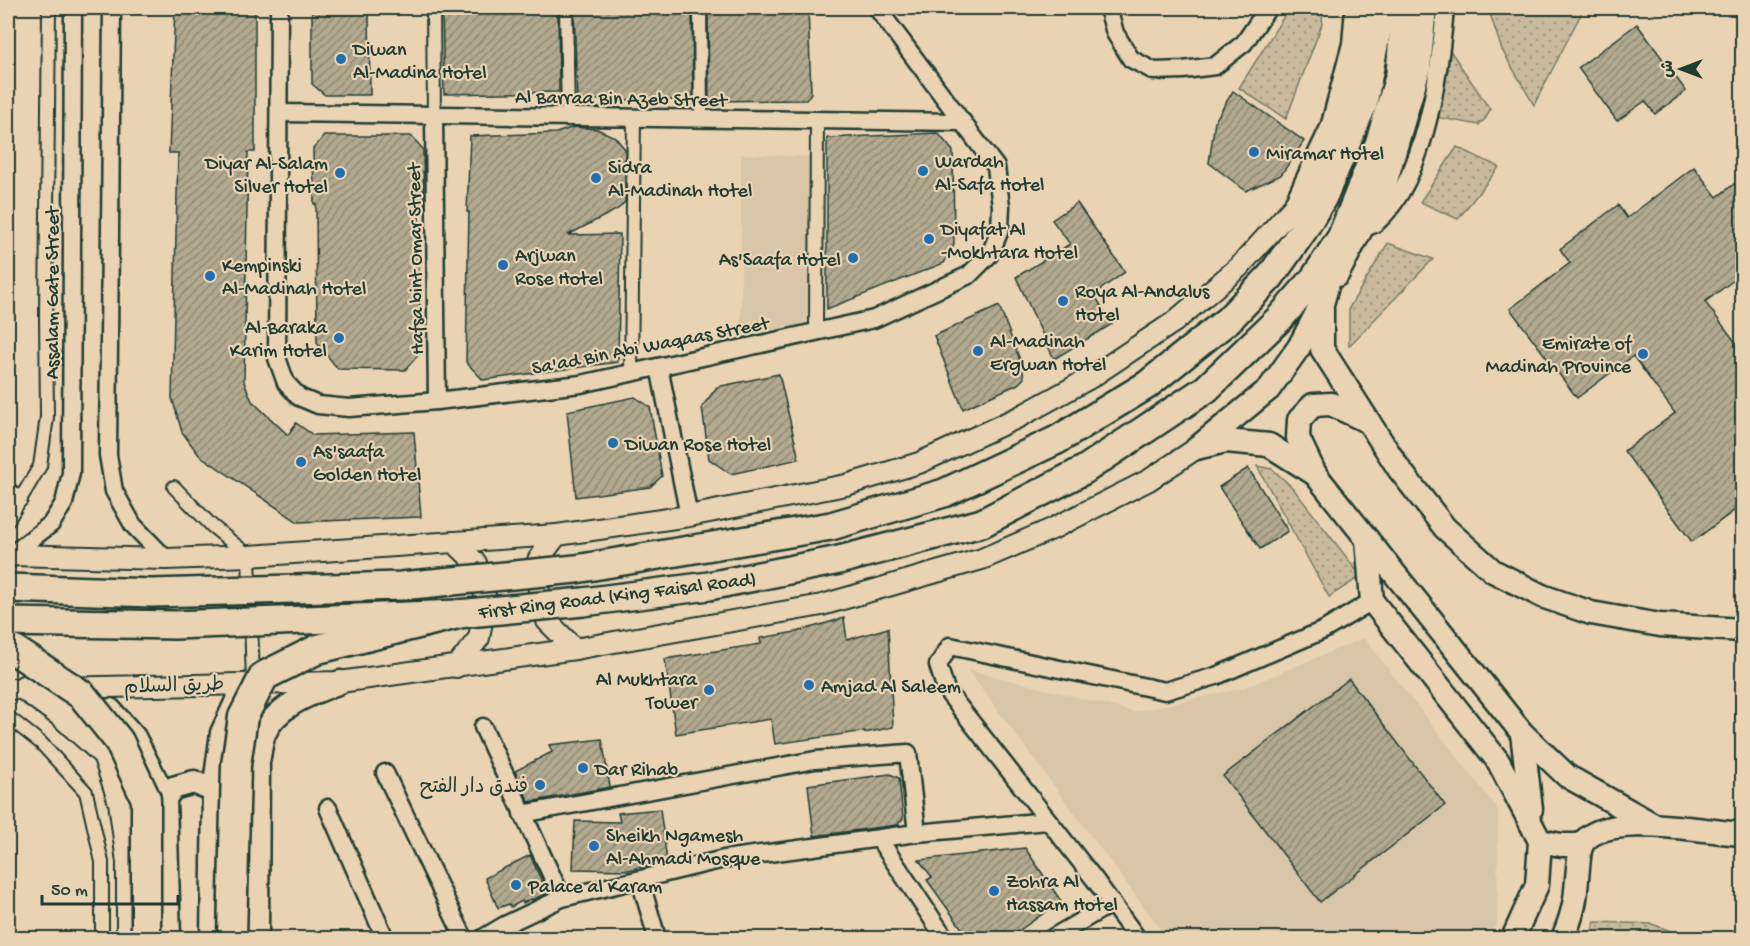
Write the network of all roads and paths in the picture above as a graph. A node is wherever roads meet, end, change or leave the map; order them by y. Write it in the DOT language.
graph roads {
  1 [pos="49,8"];
  2 [pos="73,8"];
  3 [pos="112,8"];
  4 [pos="279,8"];
  5 [pos="433,8"];
  6 [pos="566,8"];
  7 [pos="700,8"];
  8 [pos="877,8"];
  9 [pos="1108,8"];
  10 [pos="1268,8"];
  11 [pos="1445,8"];
  12 [pos="1392,10"];
  13 [pos="1354,44"];
  14 [pos="1419,68"];
  15 [pos="1364,104"];
  16 [pos="280,113"];
  17 [pos="434,116"];
  18 [pos="568,117"];
  19 [pos="634,118"];
  20 [pos="701,119"];
  21 [pos="817,120"];
  22 [pos="963,122"];
  23 [pos="1380,141"];
  24 [pos="1323,197"];
  25 [pos="1296,204"];
  26 [pos="1351,234"];
  27 [pos="1322,304"];
  28 [pos="816,332"];
  29 [pos="659,367"];
  30 [pos="631,373"];
  31 [pos="437,401"];
  32 [pos="1369,422"];
  33 [pos="1197,448"];
  34 [pos="1315,474"];
  35 [pos="174,487"];
  36 [pos="8,488"];
  37 [pos="21,500"];
  38 [pos="689,516"];
  39 [pos="8,520"];
  40 [pos="557,535"];
  41 [pos="1366,539"];
  42 [pos="454,542"];
  43 [pos="9,555"];
  44 [pos="249,556"];
  45 [pos="166,559"];
  46 [pos="8,588"];
  47 [pos="1372,601"];
  48 [pos="458,614"];
  49 [pos="8,622"];
  50 [pos="1743,630"];
  51 [pos="8,648"];
  52 [pos="575,649"];
  53 [pos="456,667"];
  54 [pos="249,682"];
  55 [pos="340,682"];
  56 [pos="90,687"];
  57 [pos="17,688"];
  58 [pos="8,717"];
  59 [pos="483,728"];
  60 [pos="1522,733"];
  61 [pos="385,773"];
  62 [pos="214,791"];
  63 [pos="165,798"];
  64 [pos="328,808"];
  65 [pos="522,814"];
  66 [pos="1048,821"];
  67 [pos="1654,825"];
  68 [pos="917,833"];
  69 [pos="1537,834"];
  70 [pos="1743,834"];
  71 [pos="879,839"];
  72 [pos="1582,845"];
  73 [pos="640,880"];
  74 [pos="168,885"];
  75 [pos="130,897"];
  76 [pos="562,898"];
  77 [pos="1112,903"];
  78 [pos="102,939"];
  79 [pos="130,939"];
  80 [pos="146,939"];
  81 [pos="169,939"];
  82 [pos="212,939"];
  83 [pos="232,939"];
  84 [pos="257,939"];
  85 [pos="386,939"];
  86 [pos="464,939"];
  87 [pos="483,939"];
  88 [pos="657,939"];
  89 [pos="945,939"];
  90 [pos="1052,939"];
  91 [pos="1137,939"];
  92 [pos="1514,939"];
  93 [pos="1563,939"];
  1 -- 37 [label="street"];
  2 -- 43 [label="street, Assalam Gate Street"];
  3 -- 45 [label="street"];
  4 -- 16 [label="street, Sa'ad Bin Abi Waqaas Street"];
  5 -- 17 [label="street"];
  6 -- 18 [label="street"];
  7 -- 20 [label="street"];
  8 -- 22 [label="street, Sa'ad Bin Abi Waqaas Street"];
  9 -- 10 [label="street"];
  11 -- 26 [label="street"];
  12 -- 13 [label="main road"];
  12 -- 14 [label="main road"];
  12 -- 15 [label="highway, First Ring Road (King Faisal Road)"];
  12 -- 23 [label="highway, First Ring Road (King Faisal Road)"];
  13 -- 15 [label="main road"];
  13 -- 25 [label="main road"];
  14 -- 23 [label="main road"];
  14 -- 26 [label="main road"];
  15 -- 24 [label="highway, First Ring Road (King Faisal Road)"];
  16 -- 17 [label="street, Al Barraa Bin Azeb Street"];
  16 -- 31 [label="street, Sa'ad Bin Abi Waqaas Street"];
  17 -- 18 [label="street, Al Barraa Bin Azeb Street"];
  17 -- 31 [label="street, Hafsa bint Omar Street"];
  18 -- 19 [label="street, Al Barraa Bin Azeb Street"];
  19 -- 20 [label="street, Al Barraa Bin Azeb Street"];
  19 -- 30 [label="street"];
  20 -- 21 [label="street, Al Barraa Bin Azeb Street"];
  21 -- 22 [label="street, Al Barraa Bin Azeb Street"];
  21 -- 28 [label="street"];
  22 -- 28 [label="street, Sa'ad Bin Abi Waqaas Street"];
  23 -- 26 [label="highway, First Ring Road (King Faisal Road)"];
  24 -- 25 [label="street"];
  24 -- 46 [label="highway, First Ring Road (King Faisal Road), bridge"];
  25 -- 38 [label="street"];
  26 -- 27 [label="main road"];
  26 -- 48 [label="highway, First Ring Road (King Faisal Road), bridge"];
  27 -- 32 [label="main road"];
  27 -- 33 [label="main road"];
  28 -- 29 [label="street, Sa'ad Bin Abi Waqaas Street"];
  29 -- 30 [label="street, Sa'ad Bin Abi Waqaas Street"];
  29 -- 38 [label="street"];
  30 -- 31 [label="street, Sa'ad Bin Abi Waqaas Street"];
  32 -- 34 [label="main road"];
  32 -- 50 [label="main road"];
  33 -- 34 [label="main road"];
  33 -- 52 [label="street, طريق السلام"];
  34 -- 41 [label="main road"];
  35 -- 44 [label="street"];
  36 -- 37 [label="street"];
  37 -- 39 [label="street"];
  38 -- 40 [label="street"];
  40 -- 42 [label="street"];
  40 -- 52 [label="street"];
  41 -- 47 [label="main road"];
  41 -- 60 [label="main road"];
  42 -- 44 [label="street"];
  42 -- 53 [label="street"];
  43 -- 45 [label="street"];
  44 -- 45 [label="street"];
  44 -- 54 [label="street"];
  47 -- 66 [label="street"];
  47 -- 69 [label="main road"];
  48 -- 49 [label="highway, First Ring Road (King Faisal Road), bridge"];
  48 -- 83 [label="highway, bridge"];
  51 -- 80 [label="highway, bridge"];
  52 -- 53 [label="street, طريق السلام"];
  53 -- 55 [label="street, طريق السلام"];
  54 -- 55 [label="street, طريق السلام"];
  54 -- 56 [label="street, طريق السلام"];
  54 -- 62 [label="main road"];
  55 -- 84 [label="main road"];
  56 -- 57 [label="street, طريق السلام"];
  56 -- 63 [label="main road"];
  57 -- 75 [label="main road"];
  58 -- 78 [label="street"];
  59 -- 65 [label="street"];
  60 -- 67 [label="main road"];
  60 -- 69 [label="main road"];
  61 -- 86 [label="street"];
  62 -- 63 [label="main road"];
  62 -- 82 [label="main road"];
  63 -- 74 [label="main road"];
  64 -- 85 [label="street"];
  65 -- 68 [label="street"];
  65 -- 76 [label="street"];
  66 -- 68 [label="street"];
  66 -- 77 [label="street"];
  67 -- 70 [label="main road"];
  67 -- 72 [label="main road"];
  68 -- 71 [label="street"];
  69 -- 72 [label="main road"];
  69 -- 92 [label="main road"];
  71 -- 73 [label="street"];
  71 -- 89 [label="street"];
  72 -- 93 [label="main road"];
  73 -- 76 [label="street"];
  73 -- 88 [label="street"];
  74 -- 75 [label="main road"];
  74 -- 81 [label="main road"];
  75 -- 79 [label="main road"];
  76 -- 87 [label="street"];
  77 -- 90 [label="street"];
  77 -- 91 [label="street"];
}
